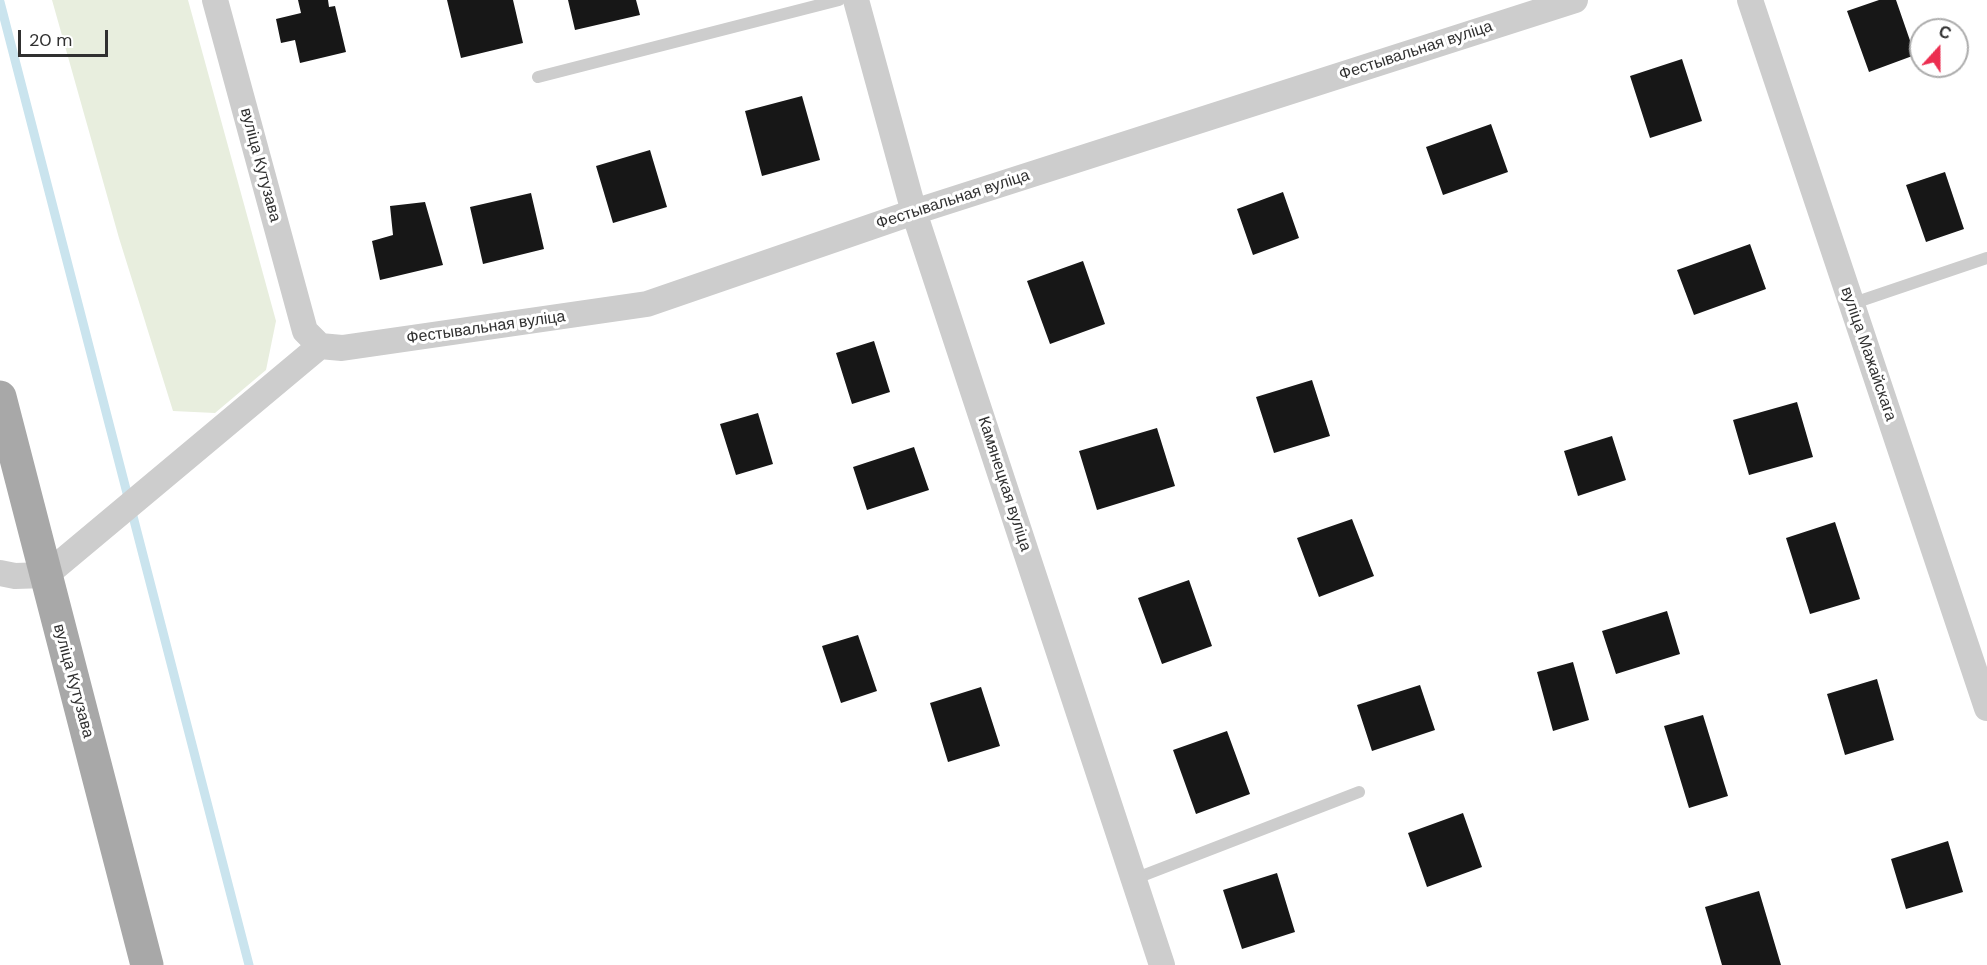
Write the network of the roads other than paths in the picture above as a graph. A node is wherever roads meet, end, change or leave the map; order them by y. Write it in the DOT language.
graph roads {
  1 [pos="215,0"];
  2 [pos="839,0"];
  3 [pos="856,0"];
  4 [pos="1575,0"];
  5 [pos="1750,0"];
  6 [pos="538,77"];
  7 [pos="914,212"];
  8 [pos="1987,258"];
  9 [pos="1851,304"];
  10 [pos="313,338"];
  11 [pos="0,397"];
  12 [pos="0,573"];
  13 [pos="46,575"];
  14 [pos="1987,708"];
  15 [pos="1359,792"];
  16 [pos="1134,879"];
  17 [pos="147,965"];
  18 [pos="1162,965"];
  1 -- 10 [label="street, вуліца Кутузава"];
  2 -- 6 [label="lane"];
  3 -- 7 [label="street, Камянецкая вуліца"];
  4 -- 7 [label="street, Фестывальная вуліца"];
  5 -- 9 [label="street, вуліца Мажайскага"];
  7 -- 10 [label="street, Фестывальная вуліца"];
  7 -- 16 [label="street, Камянецкая вуліца"];
  8 -- 9 [label="lane"];
  9 -- 14 [label="street, вуліца Мажайскага"];
  10 -- 13 [label="street"];
  11 -- 13 [label="main road, вуліца Кутузава"];
  12 -- 13 [label="street"];
  13 -- 17 [label="main road, вуліца Кутузава"];
  15 -- 16 [label="lane"];
  16 -- 18 [label="street, Камянецкая вуліца"];
}
